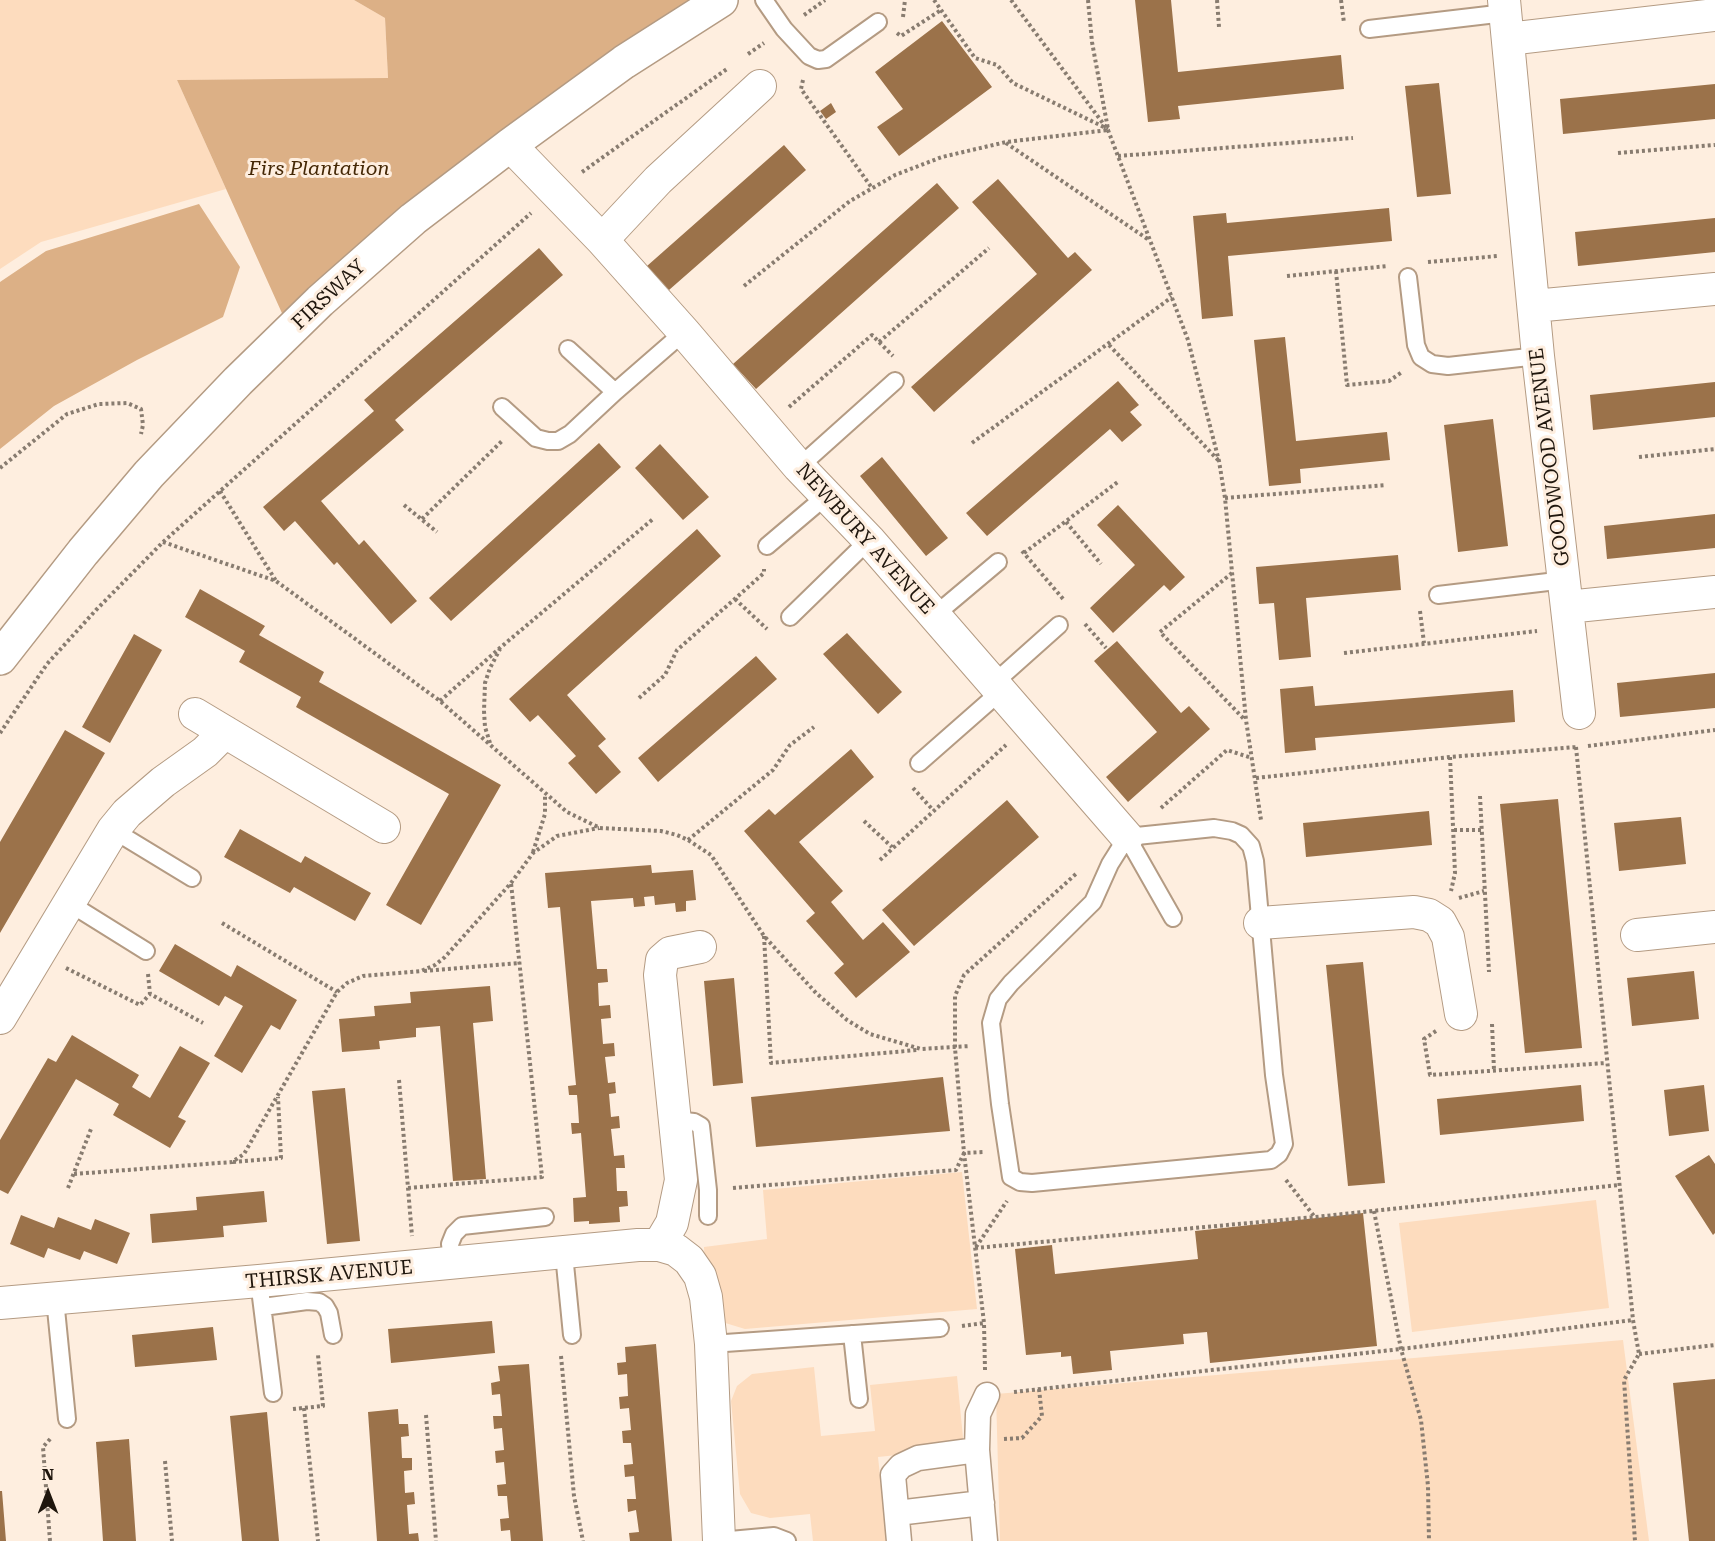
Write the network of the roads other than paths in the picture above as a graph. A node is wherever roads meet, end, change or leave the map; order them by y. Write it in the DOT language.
graph roads {
  1 [pos="721,0"];
  2 [pos="764,0"];
  3 [pos="1715,15"];
  4 [pos="1505,18"];
  5 [pos="878,22"];
  6 [pos="1369,29"];
  7 [pos="760,86"];
  8 [pos="510,145"];
  9 [pos="602,240"];
  10 [pos="1408,277"];
  11 [pos="1715,289"];
  12 [pos="1533,306"];
  13 [pos="684,332"];
  14 [pos="568,349"];
  15 [pos="1538,356"];
  16 [pos="895,381"];
  17 [pos="615,392"];
  18 [pos="501,407"];
  19 [pos="799,467"];
  20 [pos="826,496"];
  21 [pos="869,540"];
  22 [pos="767,546"];
  23 [pos="998,562"];
  24 [pos="1715,592"];
  25 [pos="1438,595"];
  26 [pos="1567,605"];
  27 [pos="935,615"];
  28 [pos="790,617"];
  29 [pos="1059,625"];
  30 [pos="0,658"];
  31 [pos="998,687"];
  32 [pos="1579,713"];
  33 [pos="195,714"];
  34 [pos="225,732"];
  35 [pos="919,763"];
  36 [pos="384,827"];
  37 [pos="113,830"];
  38 [pos="1127,837"];
  39 [pos="192,878"];
  40 [pos="69,903"];
  41 [pos="1173,918"];
  42 [pos="1260,923"];
  43 [pos="1715,927"];
  44 [pos="1637,935"];
  45 [pos="700,947"];
  46 [pos="146,951"];
  47 [pos="1461,1014"];
  48 [pos="0,1017"];
  49 [pos="675,1120"];
  50 [pos="708,1216"];
  51 [pos="545,1218"];
  52 [pos="658,1245"];
  53 [pos="564,1254"];
  54 [pos="452,1263"];
  55 [pos="261,1294"];
  56 [pos="55,1299"];
  57 [pos="0,1303"];
  58 [pos="940,1328"];
  59 [pos="852,1334"];
  60 [pos="333,1335"];
  61 [pos="573,1335"];
  62 [pos="711,1344"];
  63 [pos="273,1393"];
  64 [pos="987,1395"];
  65 [pos="859,1399"];
  66 [pos="67,1419"];
  67 [pos="978,1446"];
  68 [pos="982,1503"];
  69 [pos="897,1513"];
  70 [pos="719,1541"];
  71 [pos="787,1541"];
  72 [pos="899,1541"];
  73 [pos="985,1541"];
  1 -- 8 [label="street, FIRSWAY"];
  2 -- 5 [label="lane"];
  3 -- 4 [label="street"];
  4 -- 6 [label="lane"];
  4 -- 12 [label="street, GOODWOOD AVENUE"];
  7 -- 9 [label="street"];
  8 -- 9 [label="street, NEWBURY AVENUE"];
  8 -- 30 [label="street, FIRSWAY"];
  9 -- 13 [label="street, NEWBURY AVENUE"];
  10 -- 15 [label="lane"];
  11 -- 12 [label="street"];
  12 -- 15 [label="street, GOODWOOD AVENUE"];
  13 -- 17 [label="lane"];
  13 -- 19 [label="street, NEWBURY AVENUE"];
  14 -- 17 [label="lane"];
  15 -- 26 [label="street, GOODWOOD AVENUE"];
  16 -- 19 [label="lane"];
  17 -- 18 [label="lane"];
  19 -- 20 [label="street, NEWBURY AVENUE"];
  20 -- 21 [label="street, NEWBURY AVENUE"];
  20 -- 22 [label="lane"];
  21 -- 27 [label="street, NEWBURY AVENUE"];
  21 -- 28 [label="lane"];
  23 -- 27 [label="lane"];
  24 -- 26 [label="street"];
  25 -- 26 [label="lane"];
  26 -- 32 [label="street, GOODWOOD AVENUE"];
  27 -- 31 [label="street, NEWBURY AVENUE"];
  29 -- 31 [label="lane"];
  31 -- 35 [label="lane"];
  31 -- 38 [label="street, NEWBURY AVENUE"];
  33 -- 34 [label="street"];
  34 -- 36 [label="street"];
  34 -- 37 [label="street"];
  37 -- 39 [label="lane"];
  37 -- 40 [label="street"];
  38 -- 41 [label="lane"];
  38 -- 42 [label="lane"];
  38 -- 42 [label="lane"];
  40 -- 46 [label="lane"];
  40 -- 48 [label="street"];
  42 -- 47 [label="street"];
  43 -- 44 [label="street"];
  45 -- 49 [label="street"];
  49 -- 50 [label="lane"];
  49 -- 52 [label="street"];
  51 -- 54 [label="lane"];
  52 -- 53 [label="street, THIRSK AVENUE"];
  52 -- 62 [label="street, THIRSK AVENUE"];
  53 -- 54 [label="street, THIRSK AVENUE"];
  53 -- 61 [label="lane"];
  54 -- 55 [label="street, THIRSK AVENUE"];
  55 -- 56 [label="street, THIRSK AVENUE"];
  55 -- 60 [label="lane"];
  55 -- 63 [label="lane"];
  56 -- 57 [label="street, THIRSK AVENUE"];
  56 -- 66 [label="lane"];
  58 -- 59 [label="lane"];
  59 -- 62 [label="lane"];
  59 -- 65 [label="lane"];
  62 -- 70 [label="street, THIRSK AVENUE"];
  64 -- 67 [label="street"];
  67 -- 68 [label="street"];
  67 -- 69 [label="street"];
  68 -- 69 [label="street"];
  68 -- 73 [label="street"];
  69 -- 72 [label="street"];
  70 -- 71 [label="lane"];
}
